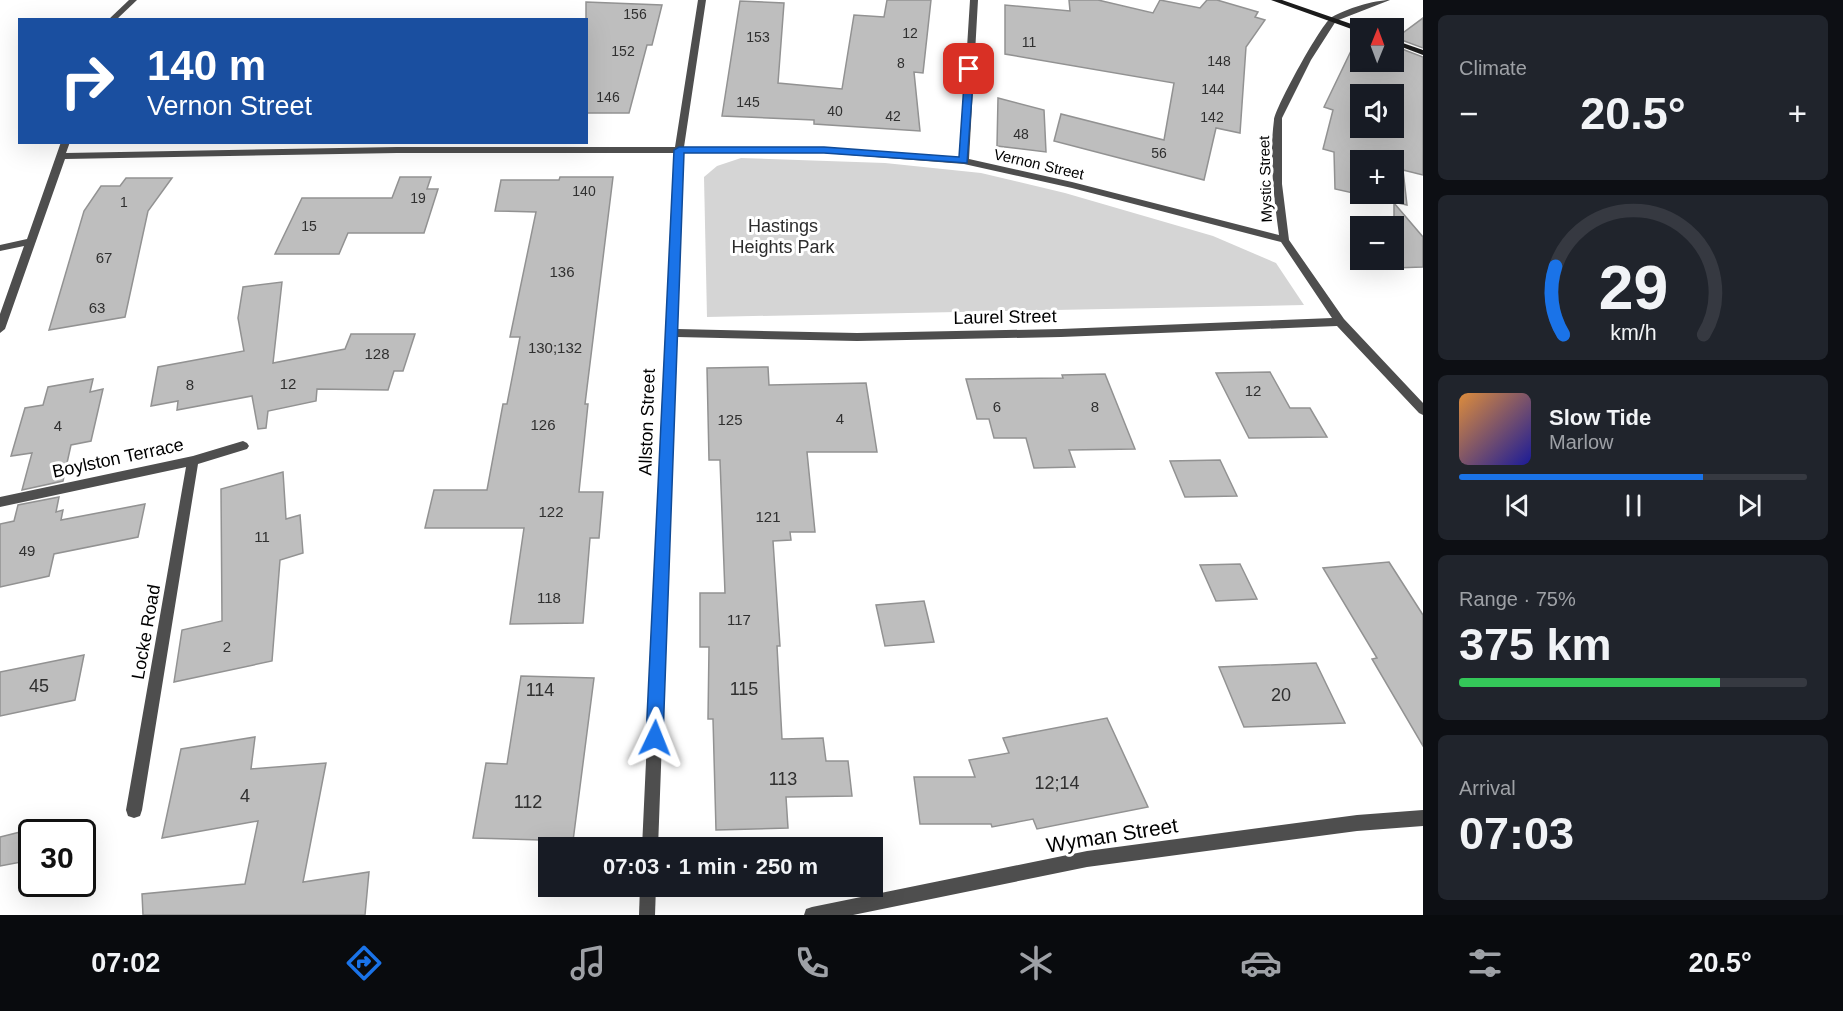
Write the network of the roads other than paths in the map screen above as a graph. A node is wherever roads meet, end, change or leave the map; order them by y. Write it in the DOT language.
graph roads {
  1 [pos="134,0"];
  2 [pos="702,0"];
  3 [pos="974,0"];
  4 [pos="1275,0"];
  5 [pos="1386,0"];
  6 [pos="113,18"];
  7 [pos="1333,19"];
  8 [pos="1350,25"];
  9 [pos="1404,46"];
  10 [pos="1423,53"];
  11 [pos="65,144"];
  12 [pos="679,150"];
  13 [pos="62,156"];
  14 [pos="964,161"];
  15 [pos="1284,240"];
  16 [pos="29,242"];
  17 [pos="0,248"];
  18 [pos="1340,322"];
  19 [pos="0,329"];
  20 [pos="670,333"];
  21 [pos="1423,410"];
  22 [pos="243,446"];
  23 [pos="193,461"];
  24 [pos="0,502"];
  25 [pos="134,810"];
  26 [pos="1423,818"];
  27 [pos="650,837"];
  28 [pos="648,897"];
  29 [pos="647,915"];
  30 [pos="812,915"];
  1 -- 6 [label="street"];
  2 -- 12 [label="street, Allston Street"];
  3 -- 14 [label="street"];
  4 -- 7 [label="street"];
  5 -- 7 [label="street"];
  7 -- 8 [label="street"];
  7 -- 15 [label="street, Mystic Street"];
  9 -- 10 [label="street"];
  11 -- 13 [label="street"];
  12 -- 13 [label="street, Vernon Street"];
  12 -- 14 [label="street, Vernon Street"];
  12 -- 20 [label="street, Allston Street"];
  13 -- 16 [label="street"];
  14 -- 15 [label="street, Vernon Street"];
  15 -- 18 [label="street, Mystic Street"];
  16 -- 17 [label="street"];
  16 -- 19 [label="street"];
  18 -- 20 [label="street, Laurel Street"];
  18 -- 21 [label="street, Mystic Street"];
  20 -- 27 [label="street, Allston Street"];
  22 -- 23 [label="street, Boylston Terrace"];
  23 -- 24 [label="street, Boylston Terrace"];
  23 -- 25 [label="street, Locke Road"];
  26 -- 30 [label="street, Wyman Street"];
  28 -- 29 [label="street"];
}
